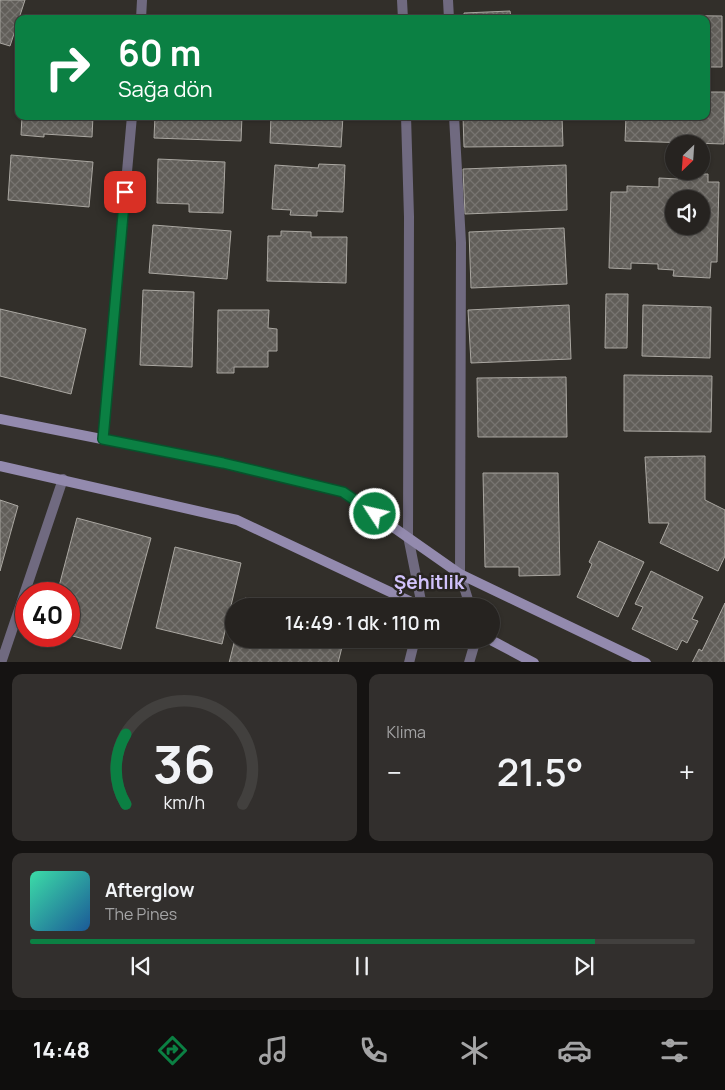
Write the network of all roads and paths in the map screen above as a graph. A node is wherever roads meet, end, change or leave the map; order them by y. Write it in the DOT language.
graph roads {
  1 [pos="142,0"];
  2 [pos="402,0"];
  3 [pos="448,0"];
  4 [pos="141,15"];
  5 [pos="402,15"];
  6 [pos="449,15"];
  7 [pos="132,120"];
  8 [pos="406,120"];
  9 [pos="454,120"];
  10 [pos="0,419"];
  11 [pos="103,439"];
  12 [pos="0,466"];
  13 [pos="63,480"];
  14 [pos="408,536"];
  15 [pos="460,574"];
  16 [pos="404,598"];
  17 [pos="420,598"];
  18 [pos="468,598"];
  19 [pos="500,645"];
  20 [pos="413,648"];
  21 [pos="473,648"];
  22 [pos="1,662"];
  23 [pos="409,662"];
  24 [pos="469,662"];
  25 [pos="534,662"];
  26 [pos="646,662"];
  1 -- 4 [label="street"];
  2 -- 5 [label="street"];
  3 -- 6 [label="street"];
  7 -- 11 [label="street"];
  8 -- 14 [label="street"];
  9 -- 15 [label="street"];
  10 -- 11 [label="street"];
  11 -- 14 [label="street"];
  12 -- 13 [label="street"];
  13 -- 16 [label="street"];
  13 -- 22 [label="street"];
  14 -- 15 [label="street"];
  14 -- 17 [label="street"];
  15 -- 18 [label="street"];
  15 -- 26 [label="street"];
  19 -- 25 [label="street"];
  20 -- 23 [label="street"];
  21 -- 24 [label="street"];
}
